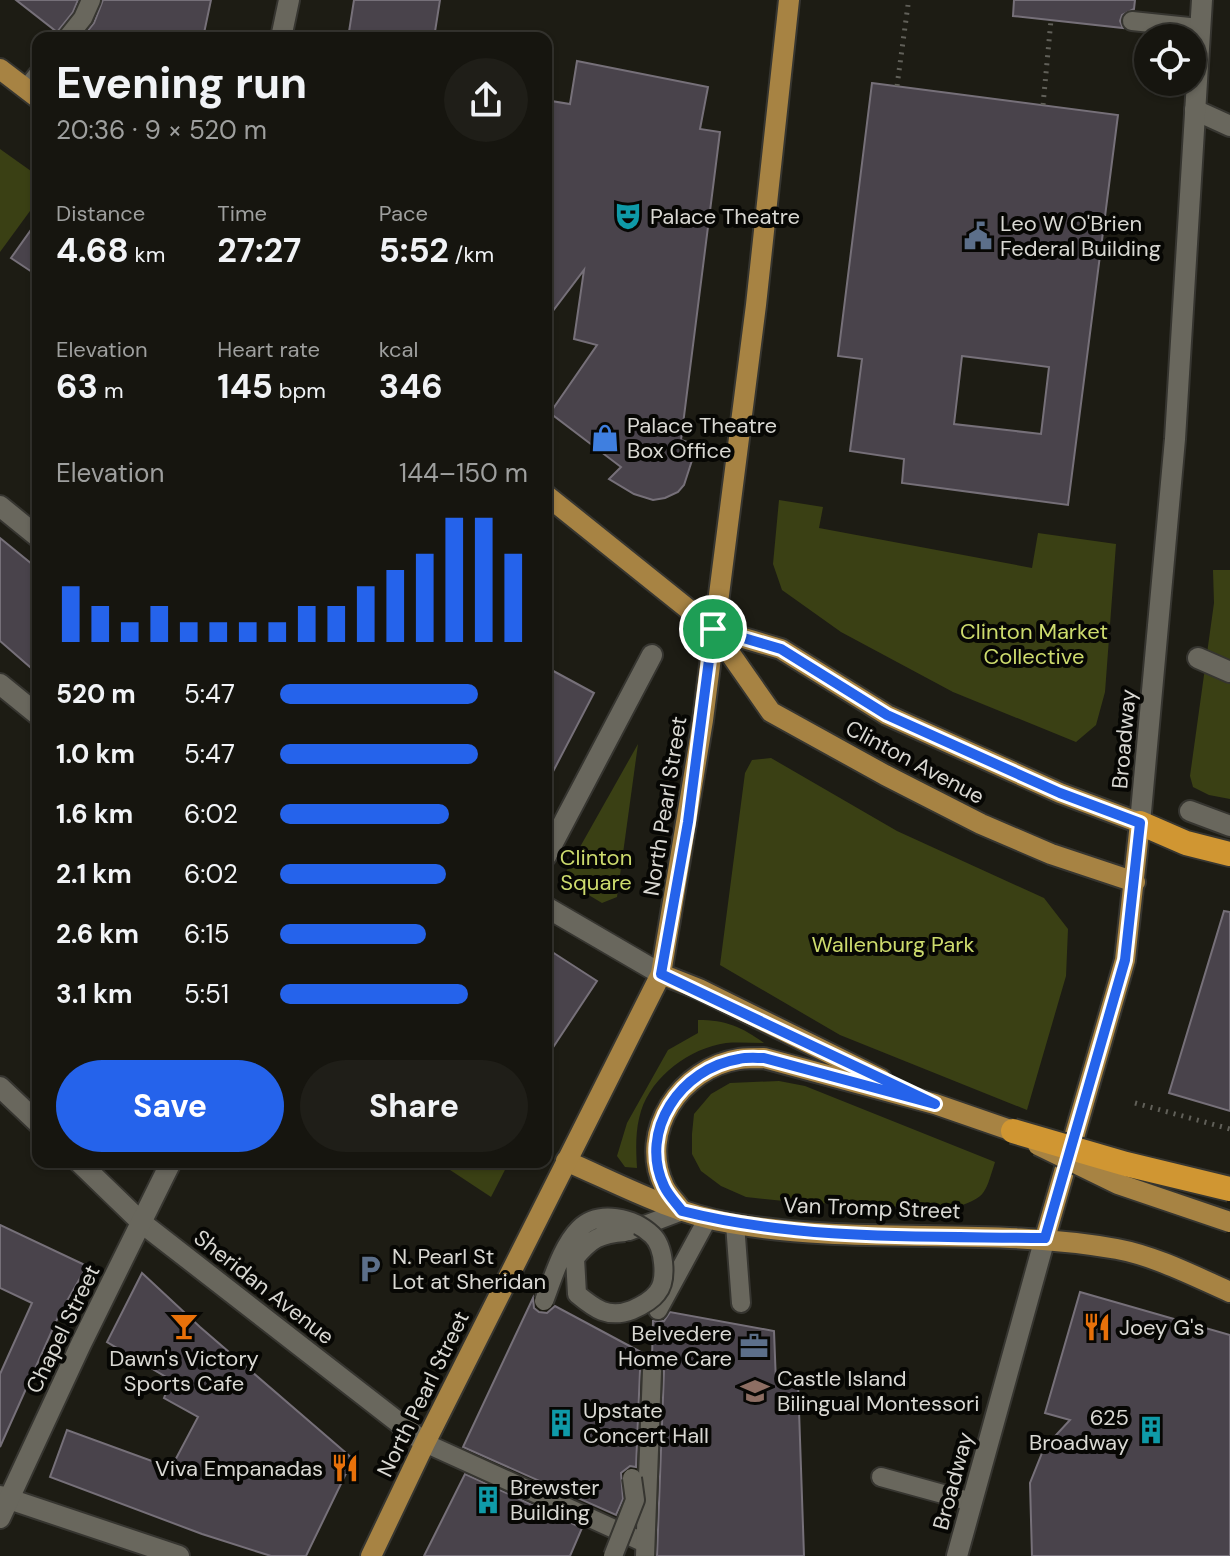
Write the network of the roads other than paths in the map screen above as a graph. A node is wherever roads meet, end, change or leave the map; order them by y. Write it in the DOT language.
graph roads {
  1 [pos="91,0"];
  2 [pos="289,0"];
  3 [pos="789,0"];
  4 [pos="1202,0"];
  5 [pos="1132,21"];
  6 [pos="1161,24"];
  7 [pos="1199,24"];
  8 [pos="72,32"];
  9 [pos="282,32"];
  10 [pos="0,69"];
  11 [pos="32,86"];
  12 [pos="1196,96"];
  13 [pos="1195,110"];
  14 [pos="1230,126"];
  15 [pos="552,500"];
  16 [pos="0,506"];
  17 [pos="32,532"];
  18 [pos="713,629"];
  19 [pos="652,655"];
  20 [pos="1198,658"];
  21 [pos="1230,672"];
  22 [pos="0,684"];
  23 [pos="32,710"];
  24 [pos="1190,811"];
  25 [pos="1140,823"];
  26 [pos="1230,826"];
  27 [pos="552,845"];
  28 [pos="1226,853"];
  29 [pos="1135,882"];
  30 [pos="552,910"];
  31 [pos="661,974"];
  32 [pos="0,1087"];
  33 [pos="935,1104"];
  34 [pos="32,1117"];
  35 [pos="1013,1131"];
  36 [pos="566,1161"];
  37 [pos="85,1168"];
  38 [pos="168,1168"];
  39 [pos="1230,1189"];
  40 [pos="682,1211"];
  41 [pos="708,1218"];
  42 [pos="1230,1222"];
  43 [pos="142,1223"];
  44 [pos="735,1224"];
  45 [pos="1045,1238"];
  46 [pos="1230,1292"];
  47 [pos="544,1301"];
  48 [pos="741,1303"];
  49 [pos="658,1310"];
  50 [pos="652,1371"];
  51 [pos="425,1443"];
  52 [pos="881,1477"];
  53 [pos="632,1478"];
  54 [pos="972,1502"];
  55 [pos="3,1504"];
  56 [pos="645,1550"];
  57 [pos="179,1556"];
  58 [pos="371,1556"];
  59 [pos="613,1556"];
  60 [pos="957,1556"];
  1 -- 8 [label="lane"];
  2 -- 9 [label="street"];
  3 -- 18 [label="main road, North Pearl Street"];
  4 -- 7 [label="street, Broadway"];
  5 -- 6 [label="lane"];
  10 -- 11 [label="main road"];
  12 -- 13 [label="street, Broadway"];
  13 -- 14 [label="street"];
  13 -- 25 [label="street, Broadway"];
  15 -- 18 [label="main road, Clinton Avenue"];
  16 -- 17 [label="street"];
  18 -- 25 [label="main road, Clinton Avenue"];
  18 -- 29 [label="main road, Clinton Avenue"];
  18 -- 31 [label="main road, North Pearl Street"];
  19 -- 27 [label="street"];
  20 -- 21 [label="street"];
  22 -- 23 [label="street"];
  24 -- 26 [label="street"];
  25 -- 28 [label="highway"];
  25 -- 29 [label="main road, Broadway"];
  29 -- 45 [label="main road, Broadway"];
  30 -- 31 [label="street"];
  31 -- 33 [label="main road"];
  31 -- 36 [label="main road, North Pearl Street"];
  32 -- 34 [label="street"];
  33 -- 35 [label="main road"];
  33 -- 40 [label="main road"];
  35 -- 39 [label="highway, bridge"];
  35 -- 42 [label="main road, bridge"];
  36 -- 40 [label="main road, Van Tromp Street"];
  36 -- 51 [label="main road, North Pearl Street"];
  37 -- 43 [label="street, Sheridan Avenue"];
  38 -- 43 [label="street, Chapel Street"];
  40 -- 41 [label="main road, Van Tromp Street"];
  40 -- 47 [label="lane, bridge"];
  41 -- 44 [label="main road, Van Tromp Street"];
  41 -- 49 [label="lane"];
  43 -- 51 [label="street, Sheridan Avenue"];
  43 -- 55 [label="street, Chapel Street"];
  44 -- 45 [label="main road, Van Tromp Street"];
  44 -- 48 [label="lane"];
  45 -- 46 [label="main road, Van Tromp Street"];
  45 -- 54 [label="street, Broadway"];
  50 -- 56 [label="lane"];
  51 -- 56 [label="lane"];
  51 -- 58 [label="main road, North Pearl Street"];
  52 -- 54 [label="lane"];
  53 -- 59 [label="lane, bridge"];
  54 -- 60 [label="street, Broadway"];
  55 -- 57 [label="street"];
}
